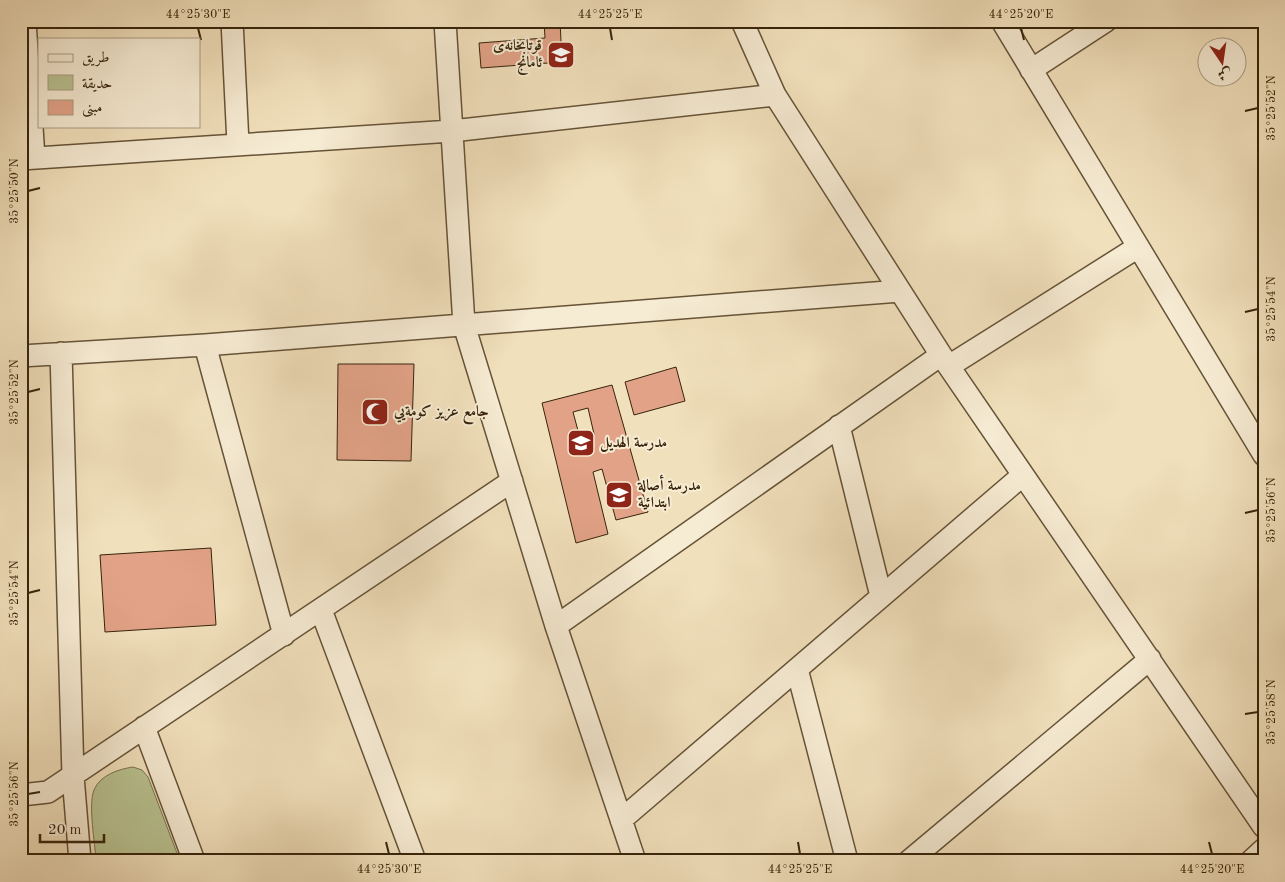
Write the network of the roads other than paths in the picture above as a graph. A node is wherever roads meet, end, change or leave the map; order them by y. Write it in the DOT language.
graph roads {
  1 [pos="25,21"];
  2 [pos="232,21"];
  3 [pos="445,21"];
  4 [pos="742,21"];
  5 [pos="1002,21"];
  6 [pos="1106,21"];
  7 [pos="1031,70"];
  8 [pos="775,95"];
  9 [pos="452,131"];
  10 [pos="238,144"];
  11 [pos="28,158"];
  12 [pos="1138,247"];
  13 [pos="900,291"];
  14 [pos="464,325"];
  15 [pos="205,345"];
  16 [pos="61,353"];
  17 [pos="21,356"];
  18 [pos="945,360"];
  19 [pos="840,426"];
  20 [pos="1264,454"];
  21 [pos="1023,475"];
  22 [pos="512,481"];
  23 [pos="882,596"];
  24 [pos="321,610"];
  25 [pos="556,626"];
  26 [pos="284,635"];
  27 [pos="1150,659"];
  28 [pos="797,669"];
  29 [pos="144,727"];
  30 [pos="73,776"];
  31 [pos="21,795"];
  32 [pos="621,820"];
  33 [pos="1264,826"];
  34 [pos="1264,848"];
  35 [pos="80,861"];
  36 [pos="194,861"];
  37 [pos="416,861"];
  38 [pos="634,861"];
  39 [pos="847,861"];
  40 [pos="909,861"];
  41 [pos="1251,861"];
  1 -- 11 [label="street"];
  2 -- 10 [label="street"];
  3 -- 9 [label="street"];
  4 -- 8 [label="street"];
  5 -- 7 [label="street"];
  6 -- 7 [label="street"];
  7 -- 12 [label="street"];
  8 -- 9 [label="street"];
  8 -- 13 [label="street"];
  9 -- 10 [label="street"];
  9 -- 14 [label="street"];
  10 -- 11 [label="street"];
  12 -- 18 [label="street"];
  12 -- 20 [label="street"];
  13 -- 14 [label="street"];
  13 -- 18 [label="street"];
  14 -- 15 [label="street"];
  14 -- 22 [label="street"];
  15 -- 16 [label="street"];
  15 -- 26 [label="street"];
  16 -- 17 [label="street"];
  16 -- 30 [label="street"];
  18 -- 19 [label="street"];
  18 -- 21 [label="street"];
  19 -- 23 [label="street"];
  19 -- 25 [label="street"];
  21 -- 23 [label="street"];
  21 -- 27 [label="street"];
  22 -- 24 [label="street"];
  22 -- 25 [label="street"];
  23 -- 28 [label="street"];
  24 -- 26 [label="street"];
  24 -- 37 [label="street"];
  25 -- 32 [label="street"];
  26 -- 29 [label="street"];
  27 -- 33 [label="street"];
  27 -- 40 [label="street"];
  28 -- 32 [label="street"];
  28 -- 39 [label="street"];
  29 -- 30 [label="street"];
  29 -- 36 [label="street"];
  30 -- 31 [label="street"];
  30 -- 35 [label="street"];
  32 -- 38 [label="street"];
  34 -- 41 [label="street"];
}
